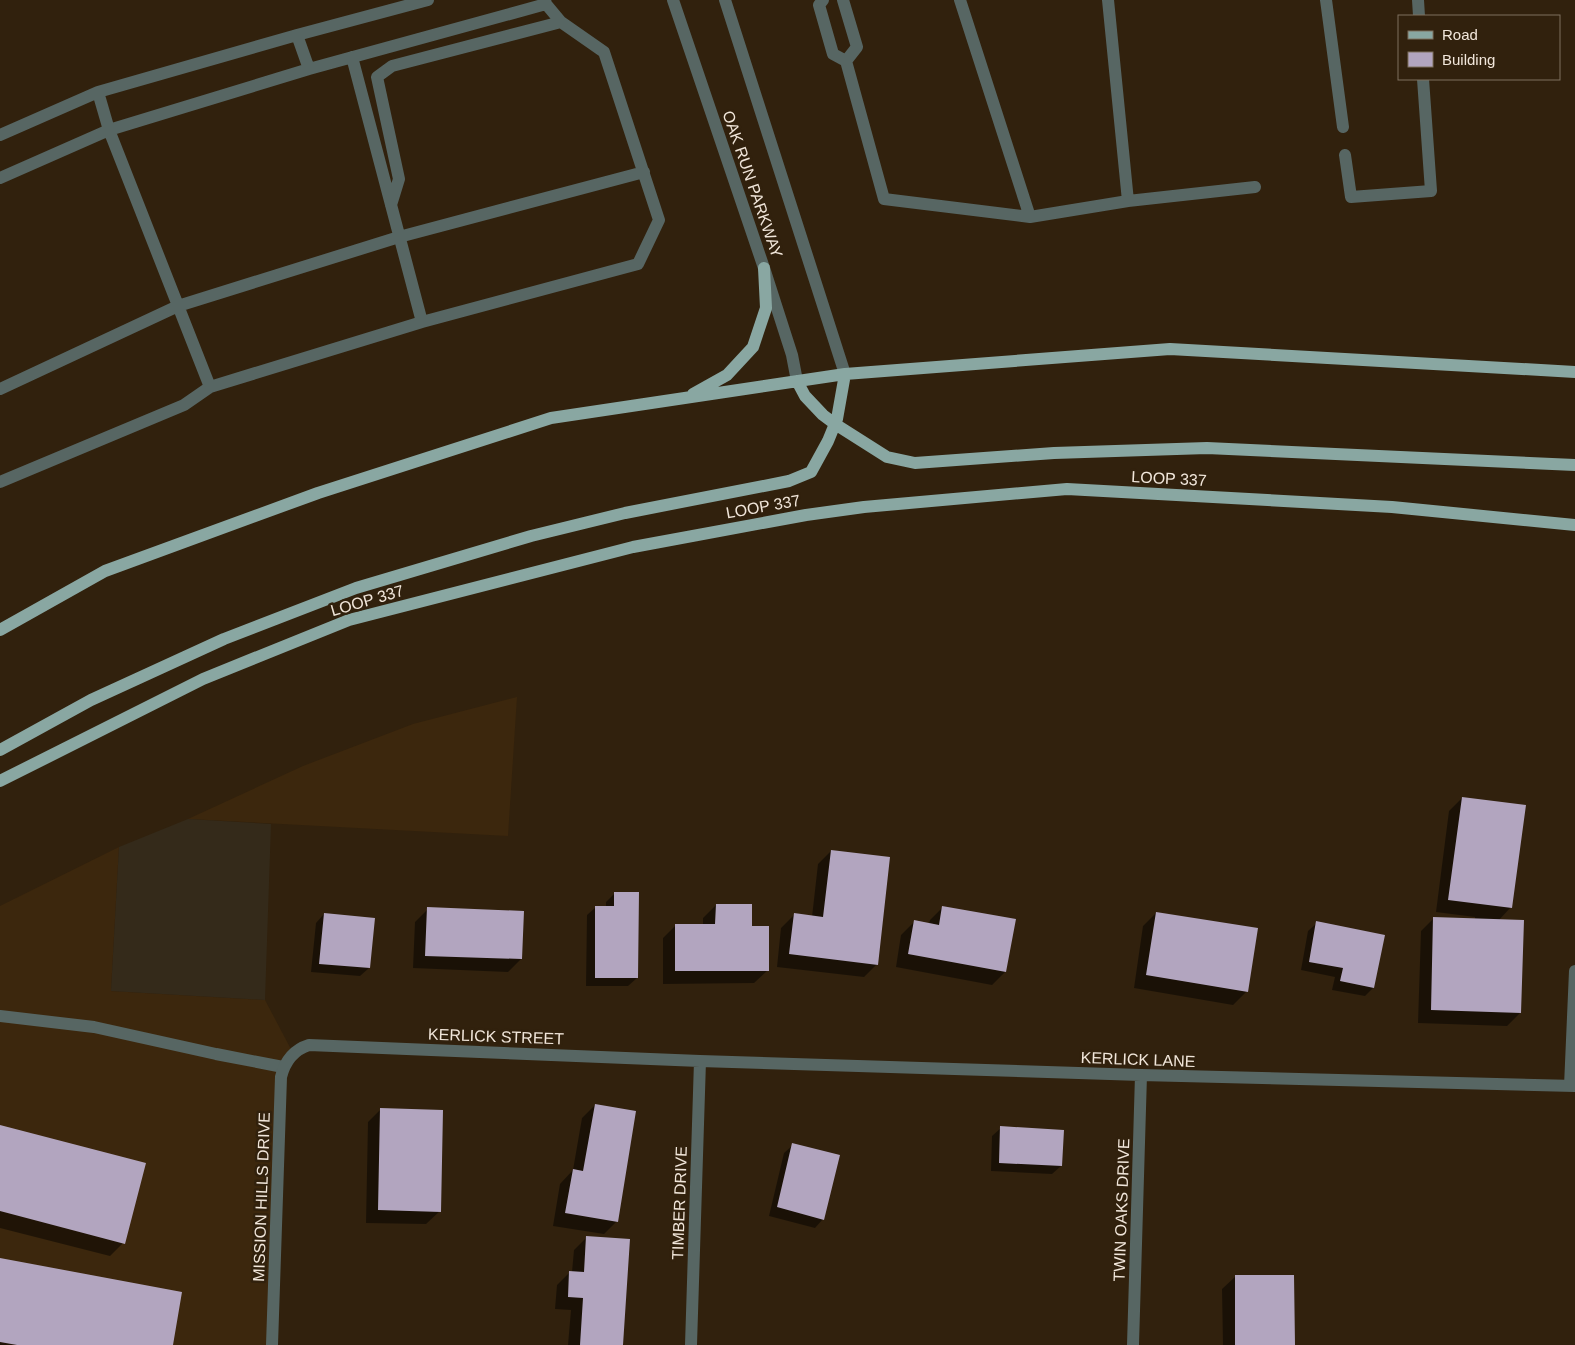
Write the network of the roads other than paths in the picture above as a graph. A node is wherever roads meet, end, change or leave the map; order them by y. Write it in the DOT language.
graph roads {
  1 [pos="428,0"];
  2 [pos="672,0"];
  3 [pos="725,0"];
  4 [pos="823,0"];
  5 [pos="843,0"];
  6 [pos="960,0"];
  7 [pos="1108,0"];
  8 [pos="1326,0"];
  9 [pos="1418,0"];
  10 [pos="545,2"];
  11 [pos="1419,15"];
  12 [pos="561,22"];
  13 [pos="297,35"];
  14 [pos="352,56"];
  15 [pos="846,61"];
  16 [pos="309,69"];
  17 [pos="1423,80"];
  18 [pos="98,92"];
  19 [pos="1343,127"];
  20 [pos="109,130"];
  21 [pos="0,135"];
  22 [pos="1345,155"];
  23 [pos="644,172"];
  24 [pos="0,178"];
  25 [pos="1255,187"];
  26 [pos="1128,201"];
  27 [pos="391,205"];
  28 [pos="1030,217"];
  29 [pos="399,237"];
  30 [pos="764,268"];
  31 [pos="178,306"];
  32 [pos="422,322"];
  33 [pos="1575,372"];
  34 [pos="845,374"];
  35 [pos="797,381"];
  36 [pos="210,387"];
  37 [pos="0,389"];
  38 [pos="686,398"];
  39 [pos="835,424"];
  40 [pos="1575,466"];
  41 [pos="0,482"];
  42 [pos="1575,525"];
  43 [pos="0,630"];
  44 [pos="0,750"];
  45 [pos="0,781"];
  46 [pos="1575,971"];
  47 [pos="0,1016"];
  48 [pos="293,1053"];
  49 [pos="700,1061"];
  50 [pos="283,1067"];
  51 [pos="1141,1076"];
  52 [pos="1572,1086"];
  53 [pos="272,1345"];
  54 [pos="691,1345"];
  55 [pos="1133,1345"];
  1 -- 13 [label="street"];
  2 -- 30 [label="street, OAK RUN PARKWAY"];
  3 -- 34 [label="street, OAK RUN PARKWAY"];
  4 -- 15 [label="street"];
  5 -- 15 [label="street"];
  6 -- 28 [label="street"];
  7 -- 26 [label="street"];
  8 -- 19 [label="street"];
  9 -- 11 [label="street"];
  10 -- 12 [label="street"];
  10 -- 14 [label="street"];
  12 -- 23 [label="street"];
  12 -- 27 [label="street"];
  13 -- 16 [label="street"];
  13 -- 18 [label="street"];
  14 -- 16 [label="street"];
  14 -- 27 [label="street"];
  15 -- 28 [label="street"];
  16 -- 20 [label="street"];
  17 -- 22 [label="street"];
  18 -- 20 [label="street"];
  18 -- 21 [label="street"];
  20 -- 24 [label="street"];
  20 -- 31 [label="street"];
  23 -- 29 [label="street"];
  23 -- 32 [label="street"];
  25 -- 26 [label="street"];
  26 -- 28 [label="street"];
  27 -- 29 [label="street"];
  29 -- 31 [label="street"];
  29 -- 32 [label="street"];
  30 -- 35 [label="street, OAK RUN PARKWAY"];
  30 -- 38 [label="main road"];
  31 -- 36 [label="street"];
  31 -- 37 [label="street"];
  32 -- 36 [label="street"];
  33 -- 34 [label="main road"];
  34 -- 35 [label="main road"];
  34 -- 39 [label="main road"];
  35 -- 38 [label="main road"];
  35 -- 39 [label="main road"];
  36 -- 41 [label="street"];
  38 -- 43 [label="main road"];
  39 -- 40 [label="main road"];
  39 -- 44 [label="main road"];
  42 -- 45 [label="main road, LOOP 337"];
  46 -- 52 [label="street"];
  47 -- 50 [label="street"];
  48 -- 49 [label="street, KERLICK STREET"];
  48 -- 50 [label="street, MISSION HILLS DRIVE"];
  49 -- 51 [label="street, KERLICK LANE"];
  49 -- 54 [label="street, TIMBER DRIVE"];
  50 -- 53 [label="street, MISSION HILLS DRIVE"];
  51 -- 52 [label="street, KERLICK LANE"];
  51 -- 55 [label="street, TWIN OAKS DRIVE"];
}
